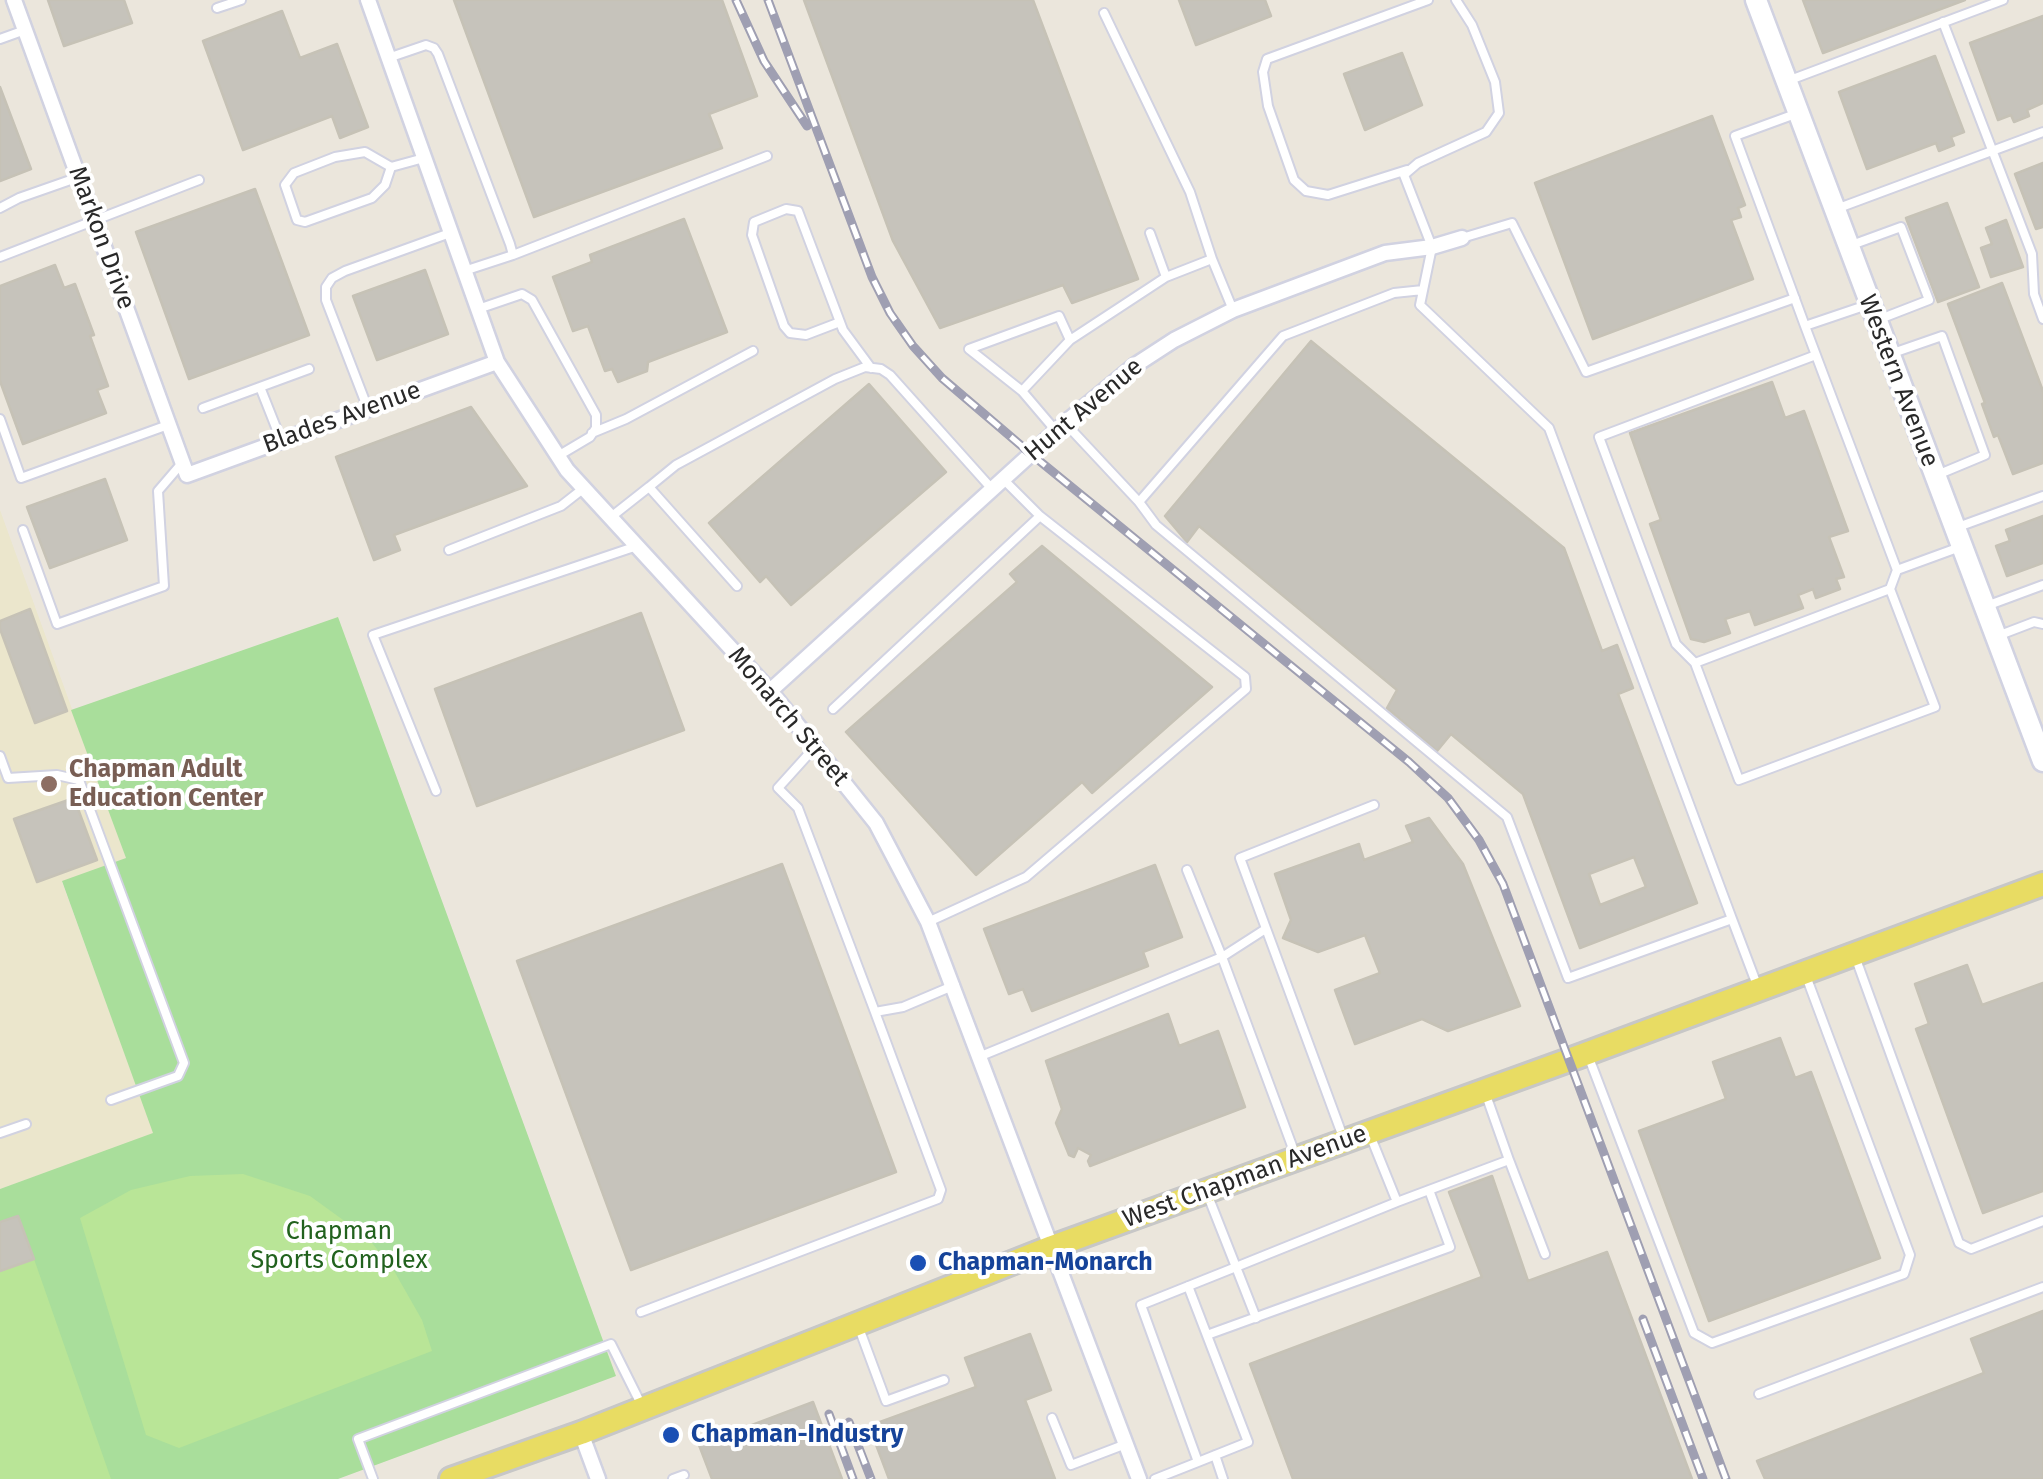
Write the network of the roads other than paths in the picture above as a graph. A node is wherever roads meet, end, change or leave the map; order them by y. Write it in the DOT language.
graph roads {
  1 [pos="14,0"];
  2 [pos="241,0"];
  3 [pos="368,0"];
  4 [pos="1428,0"];
  5 [pos="1456,0"];
  6 [pos="1756,0"];
  7 [pos="2003,0"];
  8 [pos="218,8"];
  9 [pos="1104,14"];
  10 [pos="1943,22"];
  11 [pos="25,30"];
  12 [pos="0,39"];
  13 [pos="388,58"];
  14 [pos="1786,82"];
  15 [pos="1798,113"];
  16 [pos="2043,132"];
  17 [pos="1992,151"];
  18 [pos="767,156"];
  19 [pos="424,158"];
  20 [pos="392,167"];
  21 [pos="1407,170"];
  22 [pos="78,177"];
  23 [pos="198,180"];
  24 [pos="0,208"];
  25 [pos="1834,210"];
  26 [pos="94,220"];
  27 [pos="450,233"];
  28 [pos="1150,233"];
  29 [pos="1462,238"];
  30 [pos="1432,247"];
  31 [pos="1848,247"];
  32 [pos="2043,249"];
  33 [pos="2032,254"];
  34 [pos="514,255"];
  35 [pos="0,257"];
  36 [pos="1212,259"];
  37 [pos="464,270"];
  38 [pos="1166,276"];
  39 [pos="1423,290"];
  40 [pos="1795,298"];
  41 [pos="478,309"];
  42 [pos="1232,310"];
  43 [pos="1873,312"];
  44 [pos="2043,318"];
  45 [pos="840,322"];
  46 [pos="1806,326"];
  47 [pos="1070,340"];
  48 [pos="753,352"];
  49 [pos="1816,354"];
  50 [pos="1888,354"];
  51 [pos="497,362"];
  52 [pos="872,368"];
  53 [pos="309,369"];
  54 [pos="260,387"];
  55 [pos="1022,391"];
  56 [pos="203,408"];
  57 [pos="368,409"];
  58 [pos="0,419"];
  59 [pos="168,425"];
  60 [pos="1061,427"];
  61 [pos="592,433"];
  62 [pos="280,440"];
  63 [pos="558,456"];
  64 [pos="185,469"];
  65 [pos="1934,476"];
  66 [pos="998,484"];
  67 [pos="649,487"];
  68 [pos="584,488"];
  69 [pos="2043,496"];
  70 [pos="1138,502"];
  71 [pos="1040,516"];
  72 [pos="611,518"];
  73 [pos="23,530"];
  74 [pos="1958,538"];
  75 [pos="637,546"];
  76 [pos="449,550"];
  77 [pos="1897,570"];
  78 [pos="2043,585"];
  79 [pos="737,586"];
  80 [pos="1890,589"];
  81 [pos="1984,607"];
  82 [pos="2043,624"];
  83 [pos="1996,636"];
  84 [pos="1696,663"];
  85 [pos="770,691"];
  86 [pos="833,709"];
  87 [pos="815,747"];
  88 [pos="0,756"];
  89 [pos="2043,761"];
  90 [pos="436,791"];
  91 [pos="1374,806"];
  92 [pos="1187,870"];
  93 [pos="2043,884"];
  94 [pos="1732,919"];
  95 [pos="928,922"];
  96 [pos="1264,930"];
  97 [pos="1854,954"];
  98 [pos="1222,958"];
  99 [pos="1804,973"];
  100 [pos="955,985"];
  101 [pos="1759,990"];
  102 [pos="876,1012"];
  103 [pos="1587,1054"];
  104 [pos="981,1056"];
  105 [pos="1484,1091"];
  106 [pos="111,1100"];
  107 [pos="26,1124"];
  108 [pos="1369,1132"];
  109 [pos="0,1133"];
  110 [pos="1345,1141"];
  111 [pos="1296,1159"];
  112 [pos="1509,1160"];
  113 [pos="1429,1190"];
  114 [pos="1206,1191"];
  115 [pos="1397,1202"];
  116 [pos="2043,1222"];
  117 [pos="1052,1247"];
  118 [pos="1545,1254"];
  119 [pos="1236,1267"];
  120 [pos="1188,1286"];
  121 [pos="2043,1287"];
  122 [pos="641,1312"];
  123 [pos="1256,1318"];
  124 [pos="858,1324"];
  125 [pos="1207,1335"];
  126 [pos="944,1380"];
  127 [pos="1759,1394"];
  128 [pos="643,1408"];
  129 [pos="1052,1418"];
  130 [pos="582,1433"];
  131 [pos="1126,1444"];
  132 [pos="1215,1455"];
  133 [pos="1198,1462"];
  134 [pos="684,1475"];
  135 [pos="373,1479"];
  136 [pos="452,1479"];
  137 [pos="598,1479"];
  138 [pos="673,1479"];
  139 [pos="1139,1479"];
  140 [pos="1155,1479"];
  141 [pos="1223,1479"];
  1 -- 11 [label="street, Markon Drive"];
  2 -- 8 [label="lane"];
  3 -- 13 [label="street, Monarch Street"];
  4 -- 21 [label="lane"];
  5 -- 21 [label="lane"];
  6 -- 14 [label="street, Western Avenue"];
  7 -- 10 [label="lane"];
  9 -- 36 [label="lane"];
  10 -- 14 [label="lane"];
  10 -- 17 [label="lane"];
  11 -- 12 [label="lane"];
  11 -- 22 [label="street, Markon Drive"];
  13 -- 19 [label="street, Monarch Street"];
  13 -- 34 [label="lane"];
  14 -- 15 [label="street, Western Avenue"];
  15 -- 25 [label="street, Western Avenue"];
  15 -- 40 [label="lane"];
  16 -- 17 [label="lane"];
  17 -- 25 [label="lane"];
  17 -- 33 [label="lane"];
  18 -- 34 [label="lane"];
  19 -- 20 [label="lane"];
  19 -- 27 [label="street, Monarch Street"];
  20 -- 20 [label="lane"];
  21 -- 30 [label="lane"];
  22 -- 24 [label="lane"];
  22 -- 26 [label="street, Markon Drive"];
  23 -- 26 [label="lane"];
  25 -- 31 [label="street, Western Avenue"];
  26 -- 35 [label="lane"];
  26 -- 59 [label="street, Markon Drive"];
  27 -- 37 [label="street, Monarch Street"];
  27 -- 57 [label="lane"];
  28 -- 38 [label="lane"];
  29 -- 30 [label="street, Hunt Avenue"];
  29 -- 40 [label="lane"];
  30 -- 39 [label="lane"];
  30 -- 42 [label="street, Hunt Avenue"];
  31 -- 43 [label="street, Western Avenue"];
  31 -- 43 [label="lane"];
  32 -- 33 [label="lane"];
  33 -- 44 [label="lane"];
  34 -- 37 [label="lane"];
  36 -- 38 [label="lane"];
  36 -- 42 [label="lane"];
  37 -- 41 [label="street, Monarch Street"];
  38 -- 47 [label="lane"];
  39 -- 70 [label="lane"];
  39 -- 94 [label="lane"];
  40 -- 46 [label="lane"];
  41 -- 51 [label="street, Monarch Street"];
  41 -- 61 [label="lane"];
  42 -- 60 [label="street, Hunt Avenue"];
  43 -- 46 [label="lane"];
  43 -- 50 [label="street, Western Avenue"];
  45 -- 45 [label="lane"];
  45 -- 52 [label="lane"];
  46 -- 49 [label="lane"];
  47 -- 55 [label="lane"];
  47 -- 55 [label="lane"];
  48 -- 61 [label="lane"];
  49 -- 77 [label="lane"];
  49 -- 84 [label="lane"];
  50 -- 65 [label="street, Western Avenue"];
  50 -- 65 [label="lane"];
  51 -- 57 [label="street, Blades Avenue"];
  51 -- 63 [label="street, Monarch Street"];
  52 -- 66 [label="lane"];
  52 -- 67 [label="lane"];
  53 -- 54 [label="lane"];
  54 -- 56 [label="lane"];
  54 -- 62 [label="lane"];
  55 -- 60 [label="lane"];
  57 -- 62 [label="street, Blades Avenue"];
  58 -- 59 [label="lane"];
  59 -- 64 [label="street, Markon Drive"];
  60 -- 66 [label="street, Hunt Avenue"];
  60 -- 70 [label="lane"];
  61 -- 63 [label="lane"];
  62 -- 64 [label="street, Blades Avenue"];
  63 -- 68 [label="street, Monarch Street"];
  64 -- 73 [label="lane"];
  65 -- 74 [label="street, Western Avenue"];
  66 -- 71 [label="lane"];
  66 -- 85 [label="street, Hunt Avenue"];
  67 -- 72 [label="lane"];
  67 -- 79 [label="lane"];
  68 -- 72 [label="street, Monarch Street"];
  68 -- 76 [label="lane"];
  69 -- 74 [label="lane"];
  70 -- 94 [label="lane"];
  71 -- 86 [label="lane"];
  71 -- 95 [label="lane"];
  72 -- 75 [label="street, Monarch Street"];
  74 -- 77 [label="lane"];
  74 -- 81 [label="street, Western Avenue"];
  75 -- 85 [label="street, Monarch Street"];
  75 -- 90 [label="lane"];
  77 -- 80 [label="lane"];
  78 -- 81 [label="lane"];
  80 -- 84 [label="lane"];
  80 -- 84 [label="lane"];
  81 -- 83 [label="street, Western Avenue"];
  82 -- 83 [label="lane"];
  83 -- 89 [label="street, Western Avenue"];
  85 -- 87 [label="street, Monarch Street"];
  87 -- 95 [label="street, Monarch Street"];
  87 -- 102 [label="lane"];
  88 -- 106 [label="lane"];
  91 -- 96 [label="lane"];
  92 -- 98 [label="lane"];
  93 -- 97 [label="main road, West Chapman Avenue"];
  94 -- 101 [label="lane"];
  95 -- 100 [label="street, Monarch Street"];
  96 -- 98 [label="lane"];
  96 -- 110 [label="lane"];
  97 -- 99 [label="main road, West Chapman Avenue"];
  97 -- 116 [label="lane"];
  98 -- 104 [label="lane"];
  98 -- 111 [label="lane"];
  99 -- 101 [label="main road, West Chapman Avenue"];
  99 -- 103 [label="lane"];
  100 -- 102 [label="lane"];
  100 -- 104 [label="street, Monarch Street"];
  101 -- 103 [label="main road, West Chapman Avenue"];
  102 -- 122 [label="lane"];
  103 -- 105 [label="main road, West Chapman Avenue"];
  104 -- 117 [label="street, Monarch Street"];
  105 -- 108 [label="main road, West Chapman Avenue"];
  105 -- 112 [label="lane"];
  107 -- 109 [label="lane"];
  108 -- 110 [label="main road, West Chapman Avenue"];
  108 -- 115 [label="lane"];
  110 -- 111 [label="main road, West Chapman Avenue"];
  111 -- 114 [label="main road, West Chapman Avenue"];
  112 -- 113 [label="lane"];
  112 -- 118 [label="lane"];
  113 -- 115 [label="lane"];
  113 -- 123 [label="lane"];
  114 -- 117 [label="main road, West Chapman Avenue"];
  114 -- 119 [label="lane"];
  115 -- 119 [label="lane"];
  117 -- 124 [label="main road, West Chapman Avenue"];
  117 -- 131 [label="street, Monarch Street"];
  119 -- 120 [label="lane"];
  119 -- 123 [label="lane"];
  120 -- 125 [label="lane"];
  120 -- 133 [label="lane"];
  121 -- 127 [label="lane"];
  123 -- 125 [label="lane"];
  124 -- 126 [label="lane"];
  124 -- 128 [label="main road, West Chapman Avenue"];
  125 -- 132 [label="lane"];
  128 -- 130 [label="main road, West Chapman Avenue"];
  128 -- 135 [label="lane"];
  129 -- 131 [label="lane"];
  130 -- 136 [label="main road, West Chapman Avenue"];
  130 -- 137 [label="street"];
  131 -- 139 [label="street, Monarch Street"];
  132 -- 133 [label="lane"];
  132 -- 141 [label="lane"];
  133 -- 140 [label="lane"];
  134 -- 138 [label="lane"];
}
